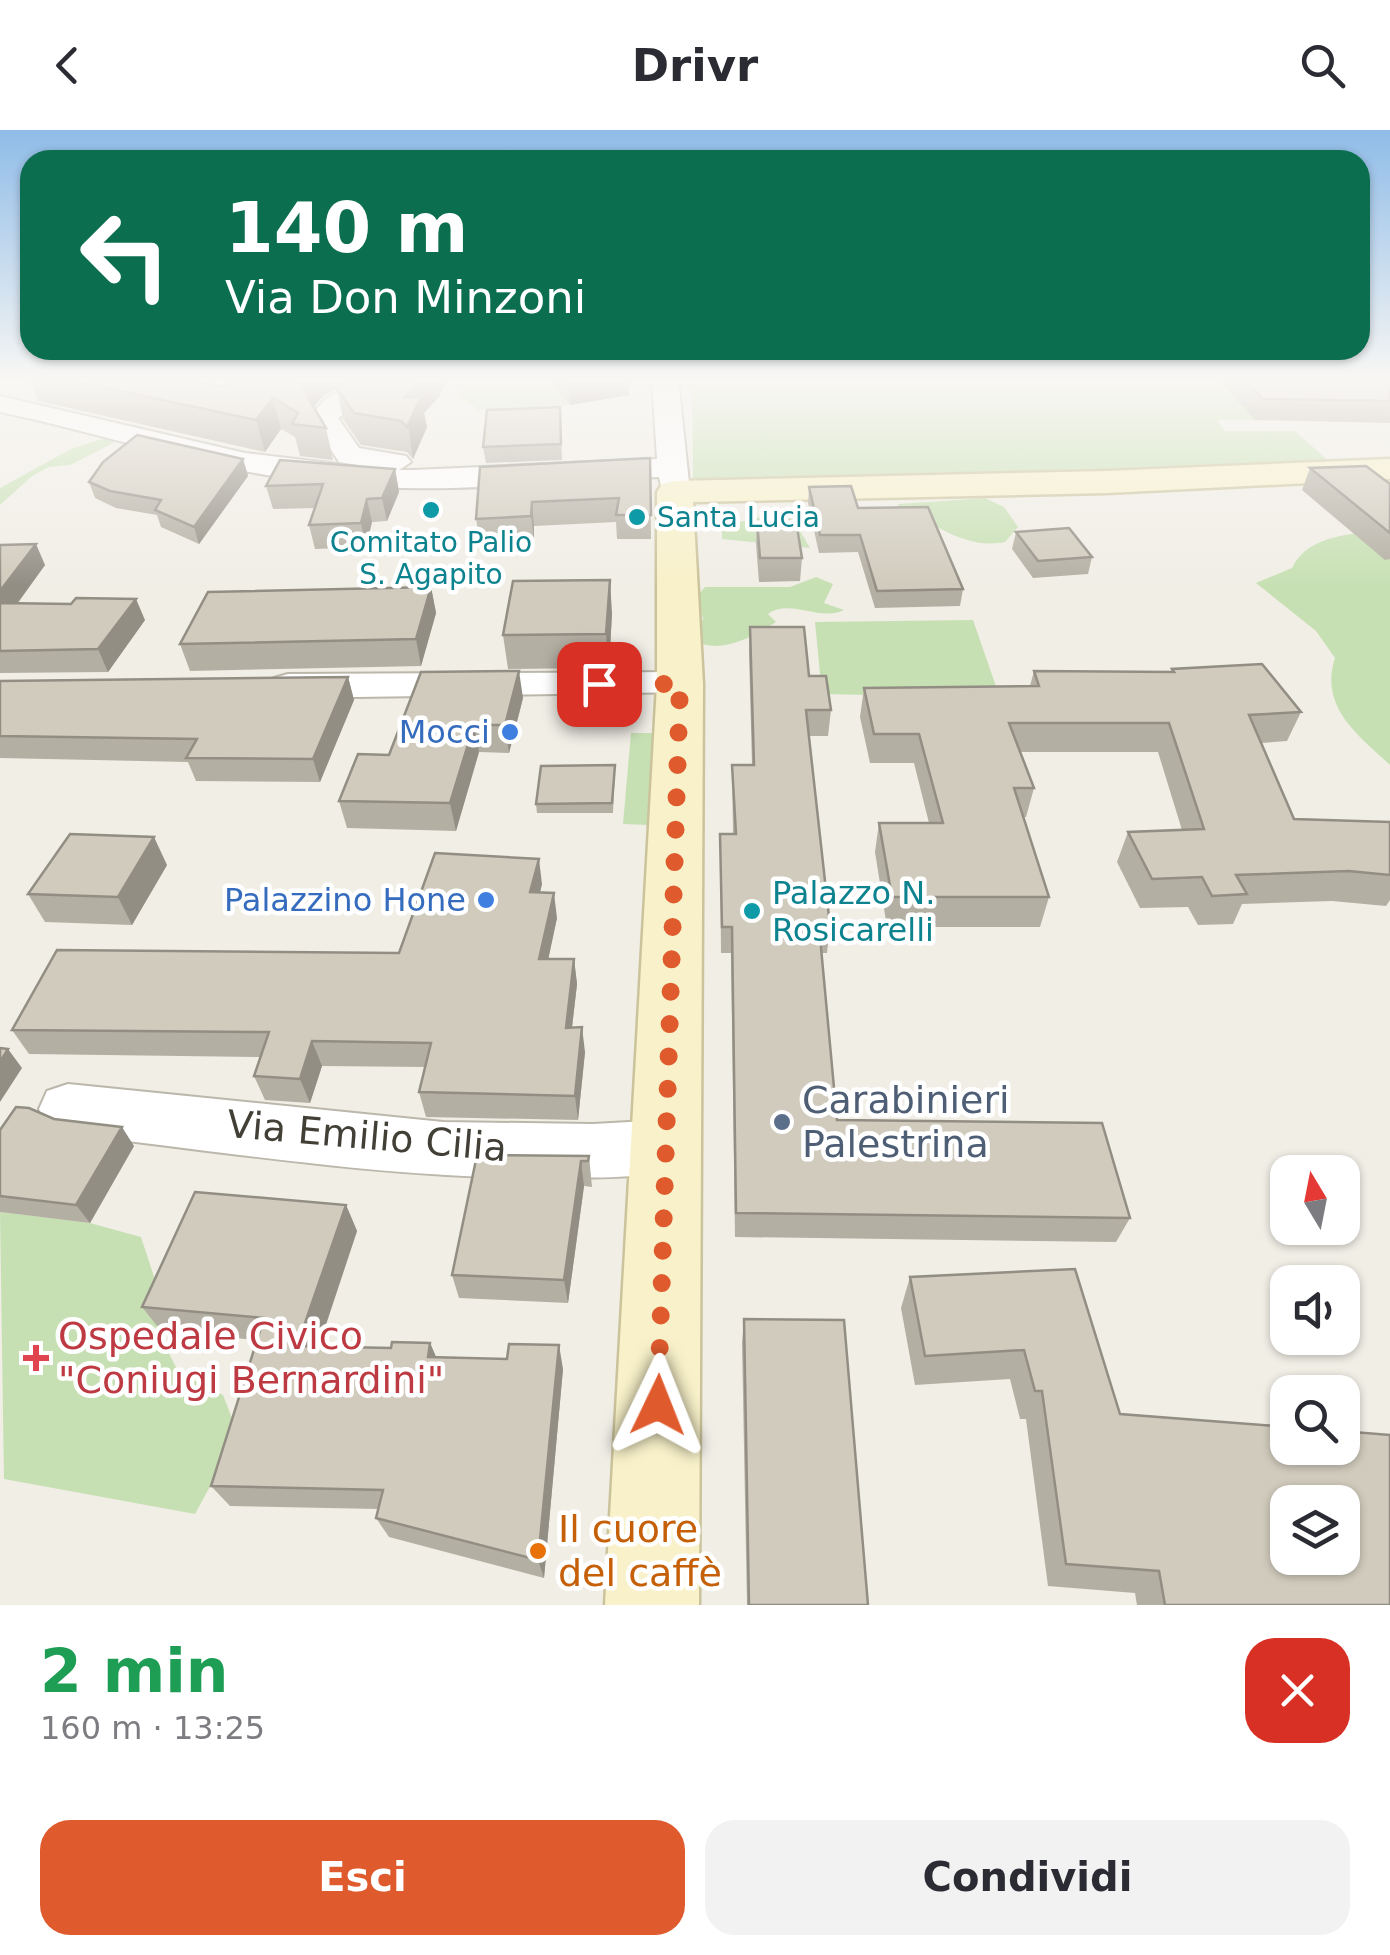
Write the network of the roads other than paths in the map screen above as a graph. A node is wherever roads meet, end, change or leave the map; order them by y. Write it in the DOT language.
graph roads {
  1 [pos="178,448"];
  2 [pos="343,448"];
  3 [pos="671,448"];
  4 [pos="620,459"];
  5 [pos="481,467"];
  6 [pos="1390,469"];
  7 [pos="674,487"];
  8 [pos="808,489"];
  9 [pos="680,684"];
  10 [pos="250,687"];
  11 [pos="68,1109"];
  12 [pos="666,1146"];
  13 [pos="652,1605"];
  1 -- 5 [label="street"];
  2 -- 5 [label="street"];
  3 -- 7 [label="street"];
  4 -- 5 [label="street"];
  4 -- 5 [label="street"];
  4 -- 7 [label="street"];
  6 -- 8 [label="street"];
  7 -- 8 [label="street"];
  7 -- 8 [label="street"];
  7 -- 9 [label="street"];
  9 -- 10 [label="street"];
  9 -- 12 [label="street"];
  11 -- 12 [label="street, Via Emilio Cilia"];
  12 -- 13 [label="street"];
}
